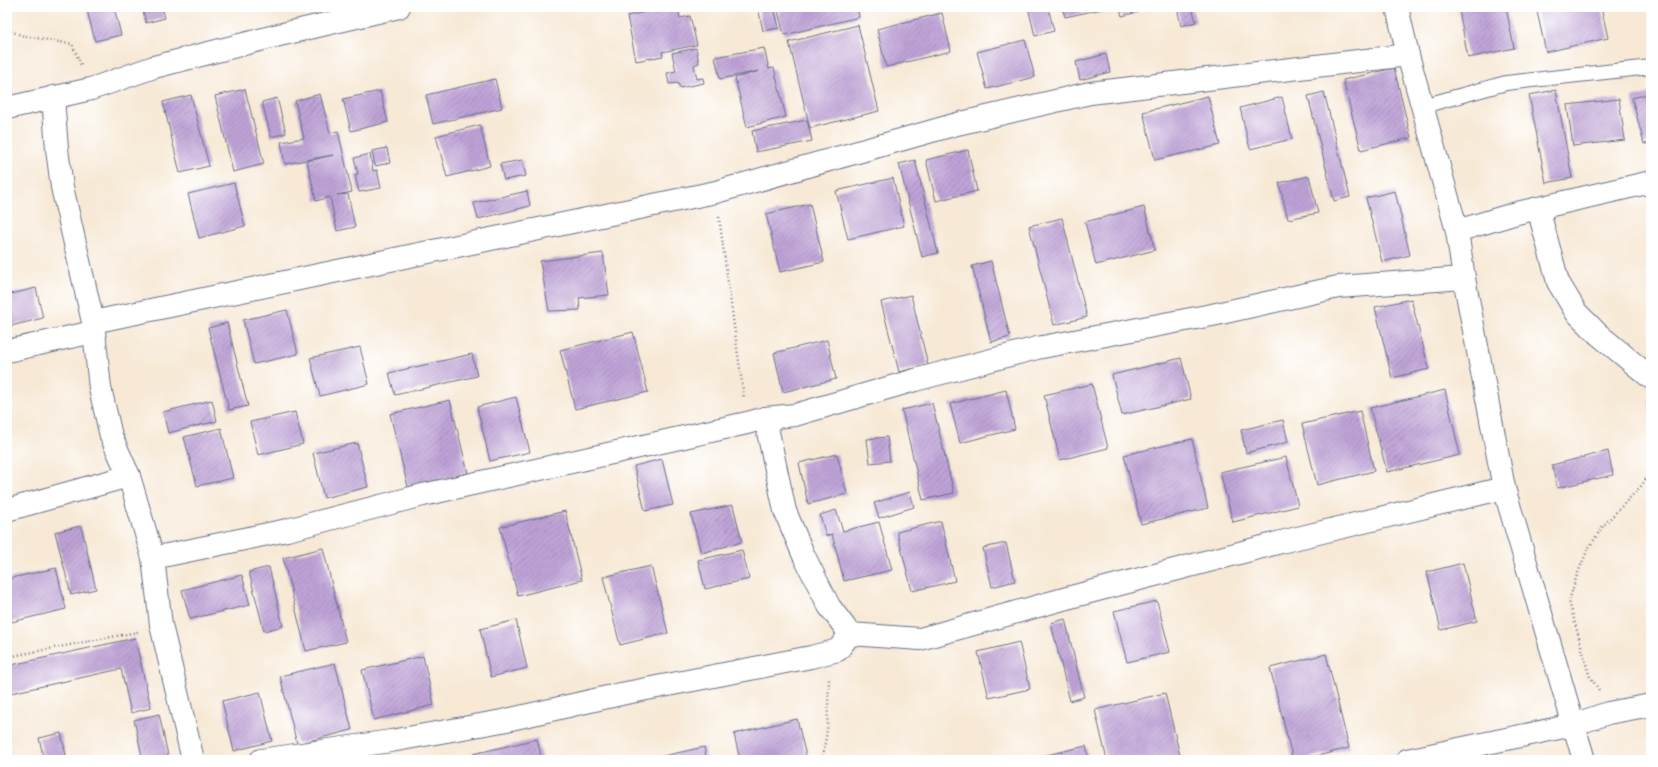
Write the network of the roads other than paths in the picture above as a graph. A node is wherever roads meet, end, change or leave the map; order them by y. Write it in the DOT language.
graph roads {
  1 [pos="399,7"];
  2 [pos="1397,7"];
  3 [pos="1408,54"];
  4 [pos="1651,67"];
  5 [pos="53,97"];
  6 [pos="1422,106"];
  7 [pos="7,108"];
  8 [pos="1651,182"];
  9 [pos="1538,208"];
  10 [pos="1458,231"];
  11 [pos="1464,278"];
  12 [pos="93,327"];
  13 [pos="7,351"];
  14 [pos="1649,388"];
  15 [pos="756,421"];
  16 [pos="129,476"];
  17 [pos="1504,488"];
  18 [pos="7,510"];
  19 [pos="153,558"];
  20 [pos="847,638"];
  21 [pos="1651,705"];
  22 [pos="1573,724"];
  23 [pos="193,760"];
  24 [pos="261,760"];
  25 [pos="1406,760"];
  26 [pos="1584,760"];
  1 -- 5 [label="street"];
  2 -- 3 [label="street"];
  3 -- 6 [label="street"];
  3 -- 12 [label="street"];
  4 -- 6 [label="lane"];
  5 -- 7 [label="street"];
  5 -- 12 [label="street"];
  6 -- 10 [label="street"];
  8 -- 9 [label="street"];
  9 -- 10 [label="street"];
  9 -- 14 [label="street"];
  10 -- 11 [label="street"];
  11 -- 15 [label="street"];
  11 -- 17 [label="street"];
  12 -- 13 [label="street"];
  12 -- 16 [label="street"];
  15 -- 19 [label="street"];
  15 -- 20 [label="street"];
  16 -- 18 [label="street"];
  16 -- 19 [label="street"];
  17 -- 20 [label="street"];
  17 -- 22 [label="street"];
  19 -- 23 [label="street"];
  20 -- 24 [label="street"];
  21 -- 22 [label="street"];
  22 -- 25 [label="street"];
  22 -- 26 [label="street"];
}
